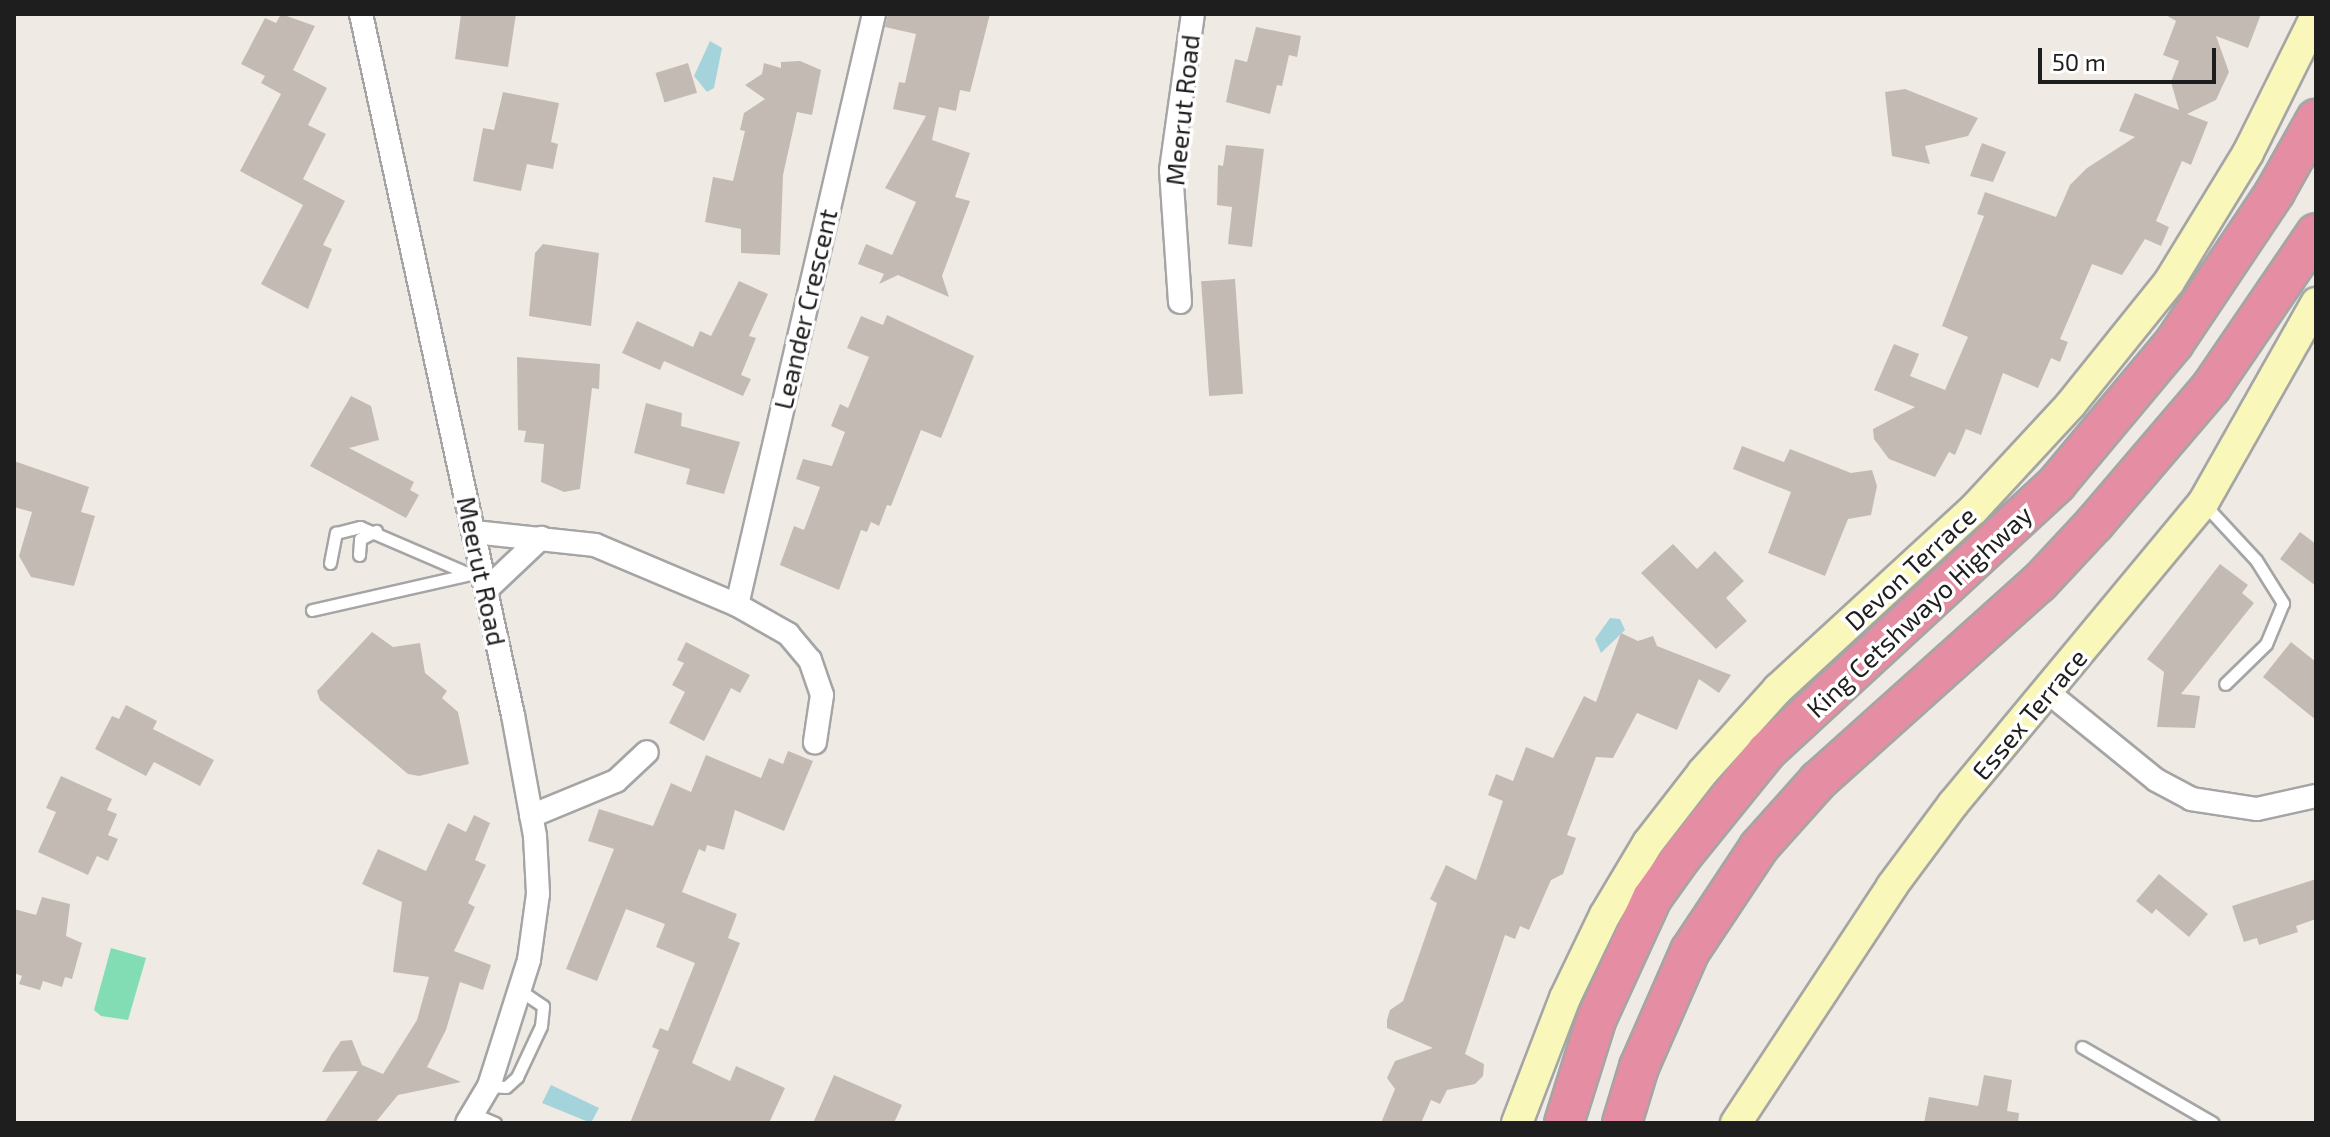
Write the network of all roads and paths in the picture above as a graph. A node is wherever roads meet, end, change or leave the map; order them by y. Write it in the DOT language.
graph roads {
  1 [pos="361,14"];
  2 [pos="874,14"];
  3 [pos="1193,14"];
  4 [pos="2316,16"];
  5 [pos="2316,119"];
  6 [pos="2316,233"];
  7 [pos="1180,302"];
  8 [pos="2316,303"];
  9 [pos="2203,503"];
  10 [pos="376,531"];
  11 [pos="474,532"];
  12 [pos="541,538"];
  13 [pos="359,555"];
  14 [pos="330,563"];
  15 [pos="479,579"];
  16 [pos="737,605"];
  17 [pos="312,610"];
  18 [pos="2225,684"];
  19 [pos="2049,693"];
  20 [pos="815,742"];
  21 [pos="647,752"];
  22 [pos="2316,796"];
  23 [pos="531,816"];
  24 [pos="1641,920"];
  25 [pos="2082,1047"];
  26 [pos="470,1118"];
  27 [pos="495,1123"];
  28 [pos="1517,1123"];
  29 [pos="1546,1123"];
  30 [pos="1564,1123"];
  31 [pos="1622,1123"];
  32 [pos="1736,1123"];
  33 [pos="2213,1123"];
  1 -- 11 [label="street, Meerut Road"];
  2 -- 16 [label="street, Leander Crescent"];
  3 -- 7 [label="street, Meerut Road"];
  4 -- 28 [label="street, Devon Terrace"];
  5 -- 24 [label="highway, King Cetshwayo Highway"];
  6 -- 31 [label="highway"];
  8 -- 9 [label="street, Essex Terrace"];
  9 -- 18 [label="lane"];
  9 -- 19 [label="street, Essex Terrace"];
  10 -- 13 [label="lane"];
  10 -- 14 [label="lane"];
  10 -- 15 [label="lane"];
  11 -- 12 [label="street"];
  11 -- 15 [label="street, Meerut Road"];
  12 -- 15 [label="street"];
  12 -- 16 [label="street"];
  15 -- 17 [label="lane"];
  15 -- 23 [label="street, Meerut Road"];
  16 -- 20 [label="street"];
  19 -- 22 [label="street"];
  19 -- 32 [label="street, Essex Terrace"];
  21 -- 23 [label="street"];
  23 -- 26 [label="street, Meerut Road"];
  24 -- 29 [label="highway"];
  24 -- 30 [label="highway, King Cetshwayo Highway"];
  25 -- 33 [label="lane"];
  26 -- 27 [label="lane"];
}
